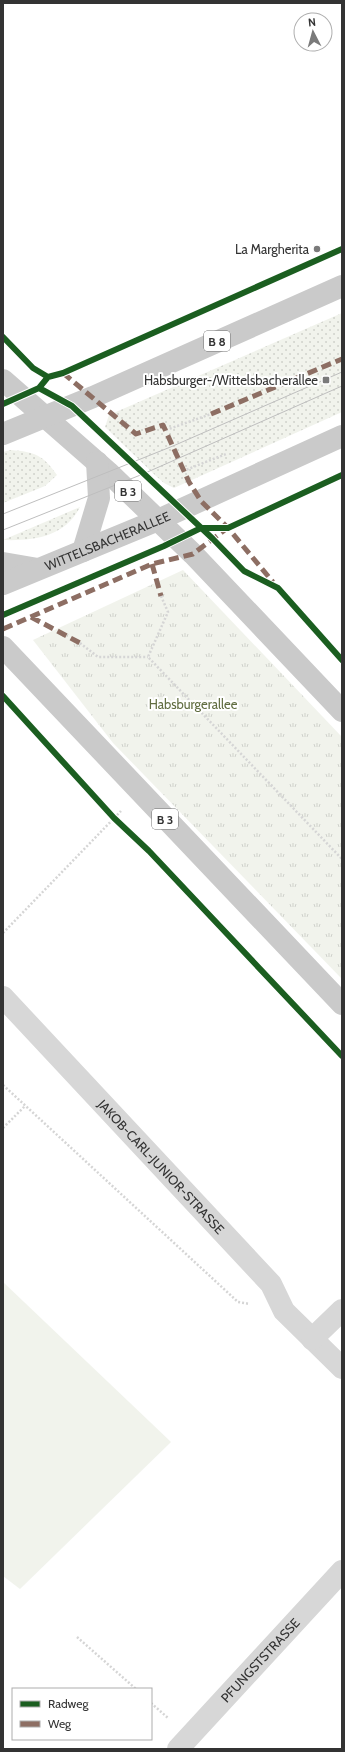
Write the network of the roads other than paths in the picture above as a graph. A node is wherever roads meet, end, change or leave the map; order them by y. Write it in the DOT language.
graph roads {
  1 [pos="342,286"];
  2 [pos="3,380"];
  3 [pos="45,417"];
  4 [pos="3,434"];
  5 [pos="342,436"];
  6 [pos="97,462"];
  7 [pos="158,520"];
  8 [pos="83,551"];
  9 [pos="3,563"];
  10 [pos="38,569"];
  11 [pos="3,584"];
  12 [pos="3,647"];
  13 [pos="342,711"];
  14 [pos="3,997"];
  15 [pos="342,1004"];
  16 [pos="342,1310"];
  17 [pos="312,1339"];
  18 [pos="342,1368"];
  19 [pos="342,1571"];
  20 [pos="178,1749"];
  1 -- 3 [label="main road, B 8"];
  2 -- 3 [label="main road, B 3"];
  3 -- 4 [label="main road"];
  3 -- 6 [label="main road, B 3"];
  5 -- 7 [label="main road, WITTELSBACHERALLEE"];
  6 -- 7 [label="main road, B 3"];
  6 -- 8 [label="main road"];
  7 -- 8 [label="main road, WITTELSBACHERALLEE"];
  7 -- 13 [label="main road, B 3"];
  8 -- 10 [label="main road, WITTELSBACHERALLEE"];
  9 -- 10 [label="main road"];
  10 -- 11 [label="main road, WITTELSBACHERALLEE"];
  12 -- 15 [label="main road, B 3"];
  14 -- 17 [label="street, JAKOB-CARL-JUNIOR-STRASSE"];
  16 -- 17 [label="street"];
  17 -- 18 [label="street"];
  19 -- 20 [label="street, PFUNGSTSTRASSE"];
}
